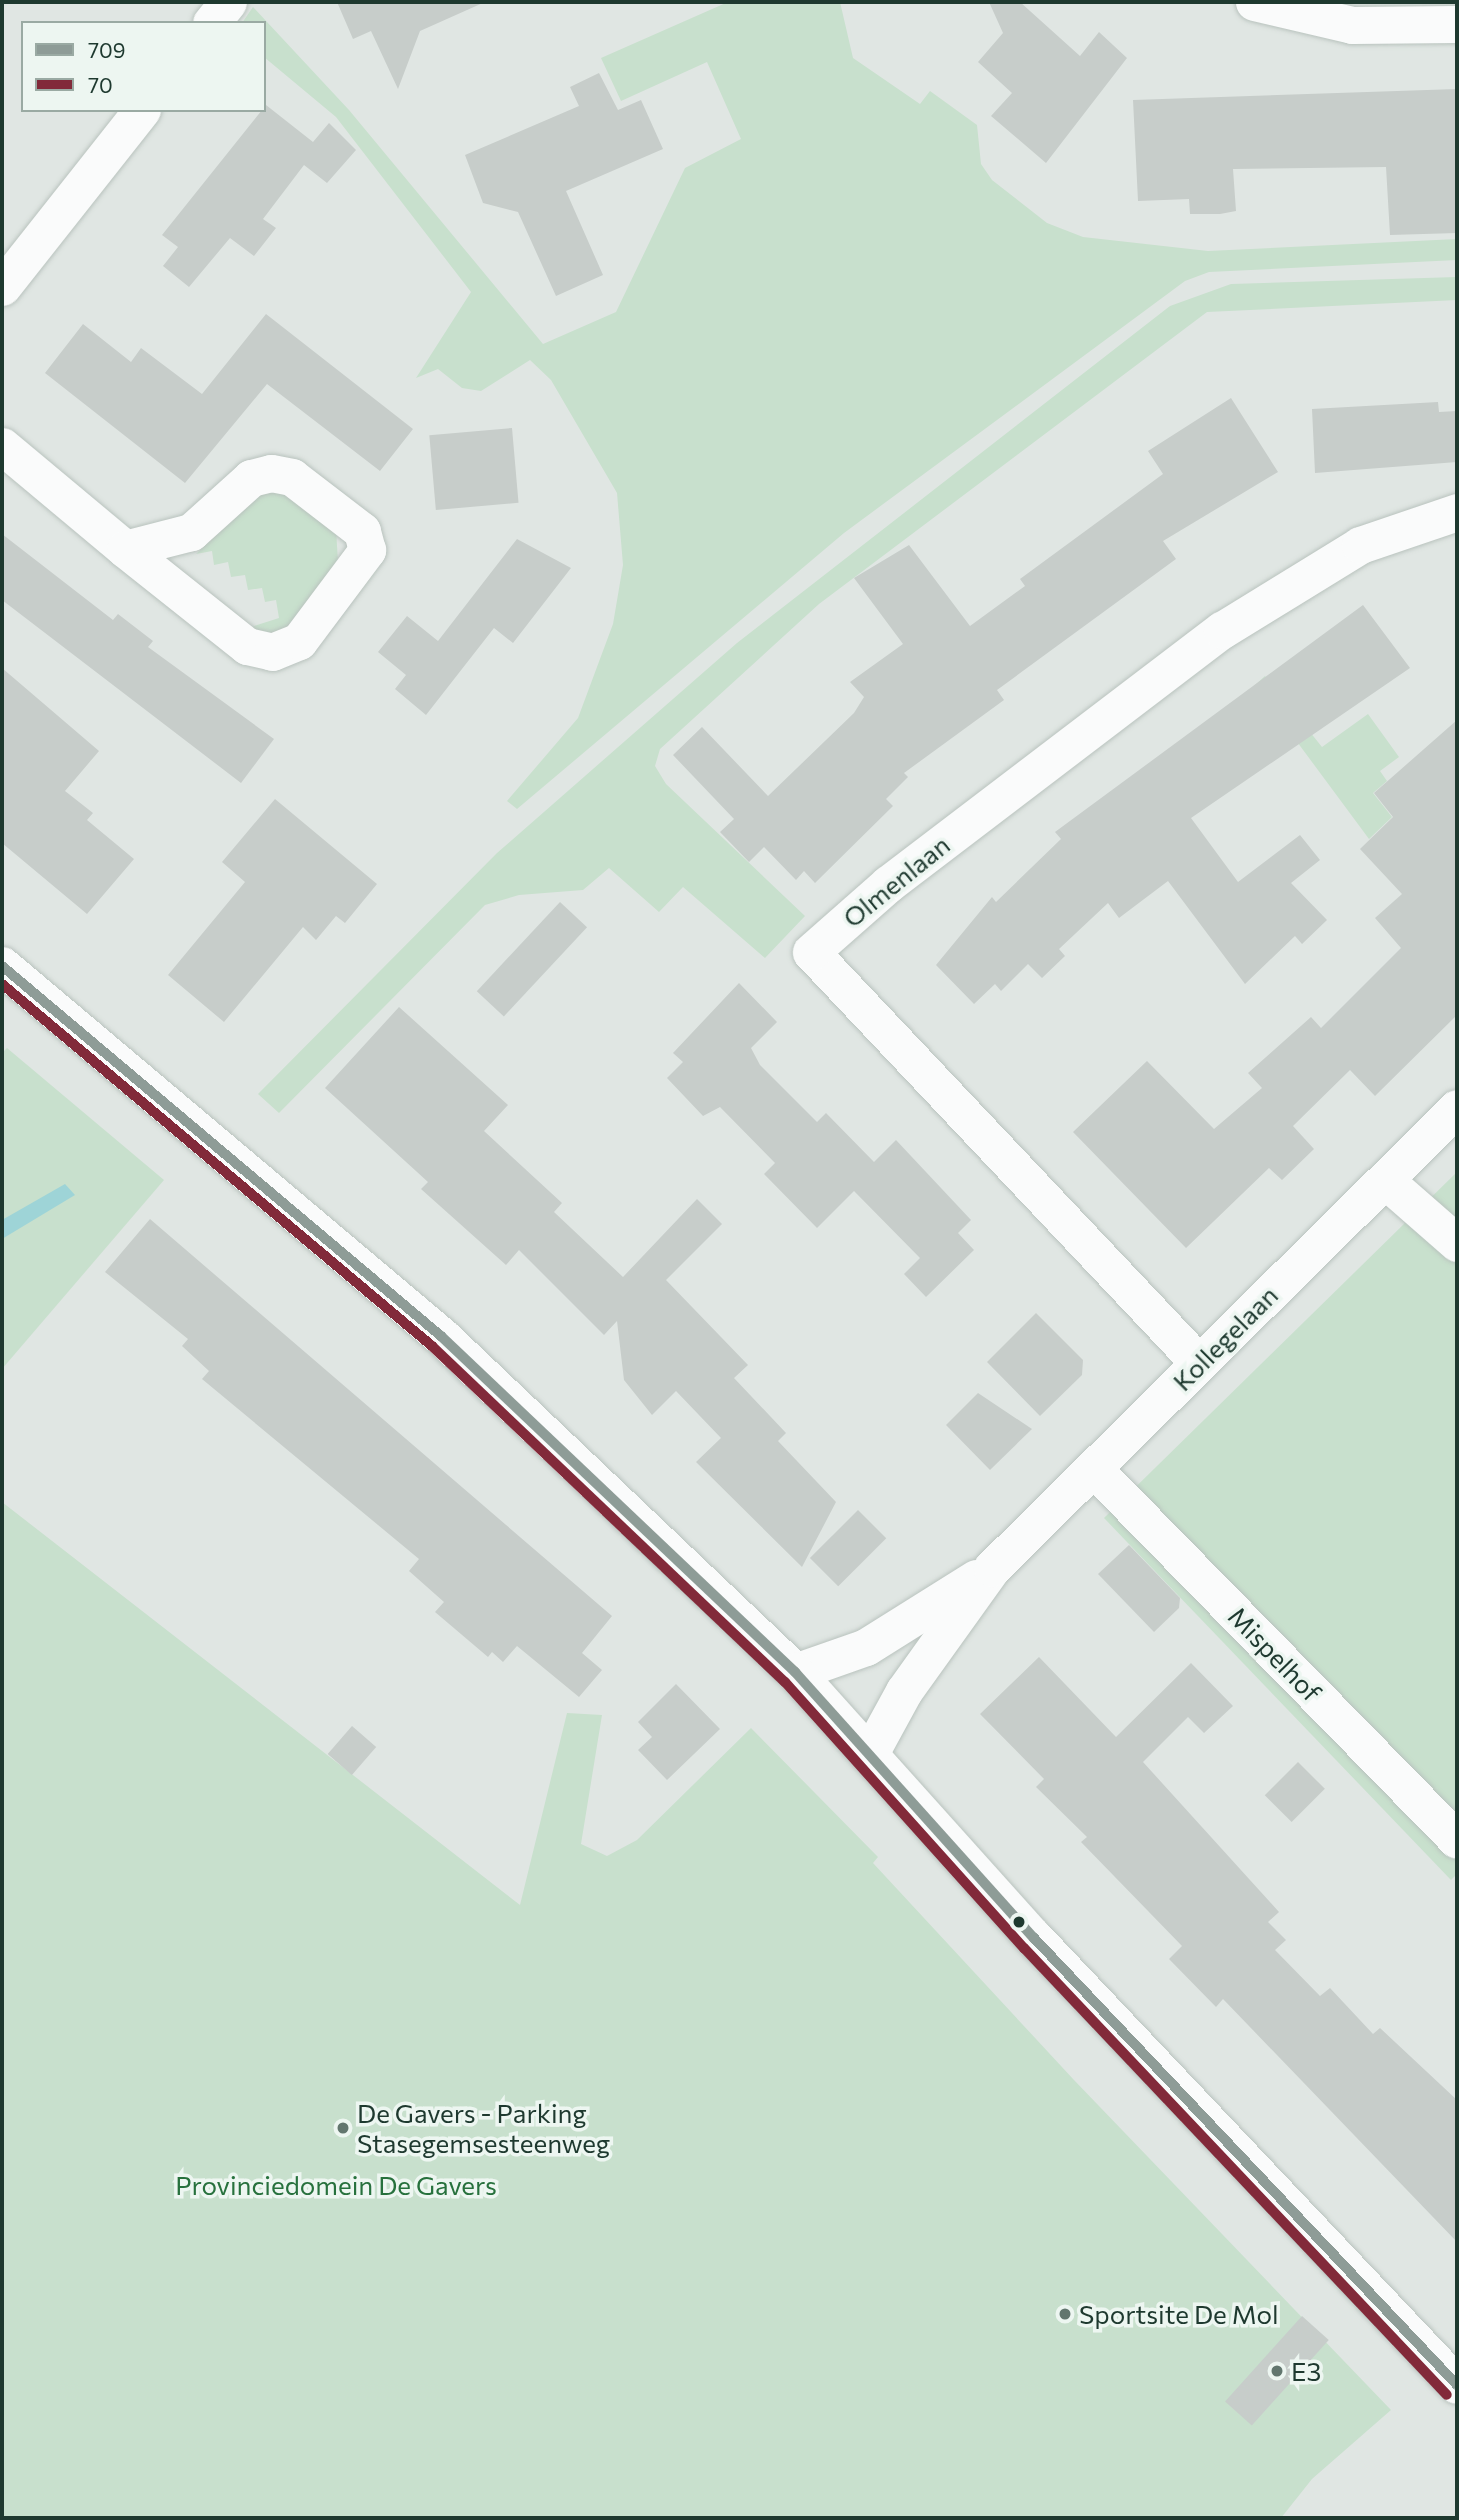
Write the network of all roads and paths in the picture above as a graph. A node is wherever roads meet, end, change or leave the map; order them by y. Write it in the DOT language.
graph roads {
  1 [pos="228,2"];
  2 [pos="1254,2"];
  3 [pos="213,21"];
  4 [pos="1457,24"];
  5 [pos="140,112"];
  6 [pos="2,287"];
  7 [pos="2,446"];
  8 [pos="1457,512"];
  9 [pos="125,549"];
  10 [pos="2,966"];
  11 [pos="1457,1108"];
  12 [pos="1385,1180"];
  13 [pos="1457,1243"];
  14 [pos="1199,1363"];
  15 [pos="1093,1468"];
  16 [pos="992,1568"];
  17 [pos="795,1672"];
  18 [pos="869,1755"];
  19 [pos="1457,1840"];
  20 [pos="1457,2385"];
  1 -- 3 [label="street"];
  2 -- 4 [label="street"];
  5 -- 6 [label="street"];
  7 -- 9 [label="street"];
  8 -- 14 [label="street, Olmenlaan"];
  9 -- 9 [label="street"];
  10 -- 17 [label="street"];
  11 -- 12 [label="street, Kollegelaan"];
  12 -- 13 [label="street"];
  12 -- 14 [label="street, Kollegelaan"];
  14 -- 15 [label="street, Kollegelaan"];
  15 -- 16 [label="street, Kollegelaan"];
  15 -- 19 [label="street, Mispelhof"];
  16 -- 17 [label="street, Kollegelaan"];
  16 -- 18 [label="street, Kollegelaan"];
  17 -- 18 [label="street"];
  18 -- 20 [label="street"];
}
